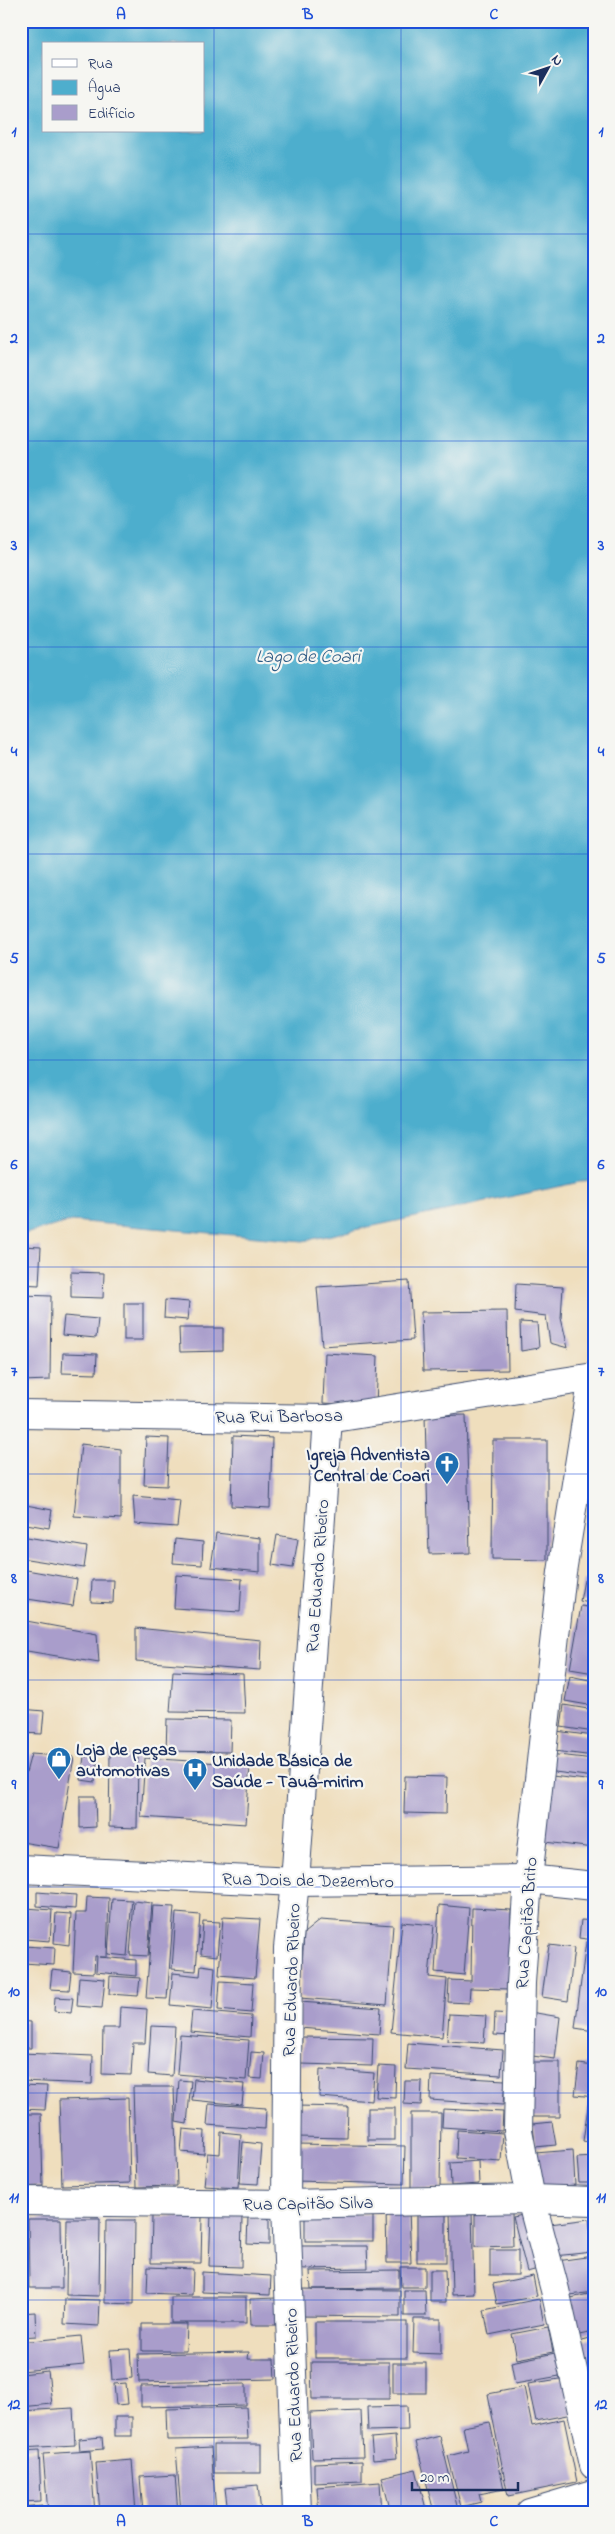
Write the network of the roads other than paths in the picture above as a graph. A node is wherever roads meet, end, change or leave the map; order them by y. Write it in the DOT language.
graph roads {
  1 [pos="593,1377"];
  2 [pos="21,1414"];
  3 [pos="328,1419"];
  4 [pos="21,1869"];
  5 [pos="528,1879"];
  6 [pos="296,1882"];
  7 [pos="594,1886"];
  8 [pos="531,2199"];
  9 [pos="594,2201"];
  10 [pos="21,2202"];
  11 [pos="286,2204"];
  12 [pos="594,2464"];
  13 [pos="594,2494"];
  14 [pos="297,2513"];
  15 [pos="530,2513"];
  1 -- 3 [label="street, Rua Rui Barbosa"];
  1 -- 5 [label="street, Rua Capitão Brito"];
  2 -- 3 [label="street, Rua Rui Barbosa"];
  3 -- 6 [label="street, Rua Eduardo Ribeiro"];
  4 -- 6 [label="street, Rua Dois de Dezembro"];
  5 -- 6 [label="street, Rua Dois de Dezembro"];
  5 -- 7 [label="street, Rua Dois de Dezembro"];
  5 -- 8 [label="street, Rua Capitão Brito"];
  6 -- 11 [label="street, Rua Eduardo Ribeiro"];
  8 -- 9 [label="street, Rua Capitão Silva"];
  8 -- 11 [label="street, Rua Capitão Silva"];
  8 -- 12 [label="street, Rua Capitão Brito"];
  10 -- 11 [label="street, Rua Capitão Silva"];
  11 -- 14 [label="street, Rua Eduardo Ribeiro"];
  13 -- 15 [label="street"];
}
